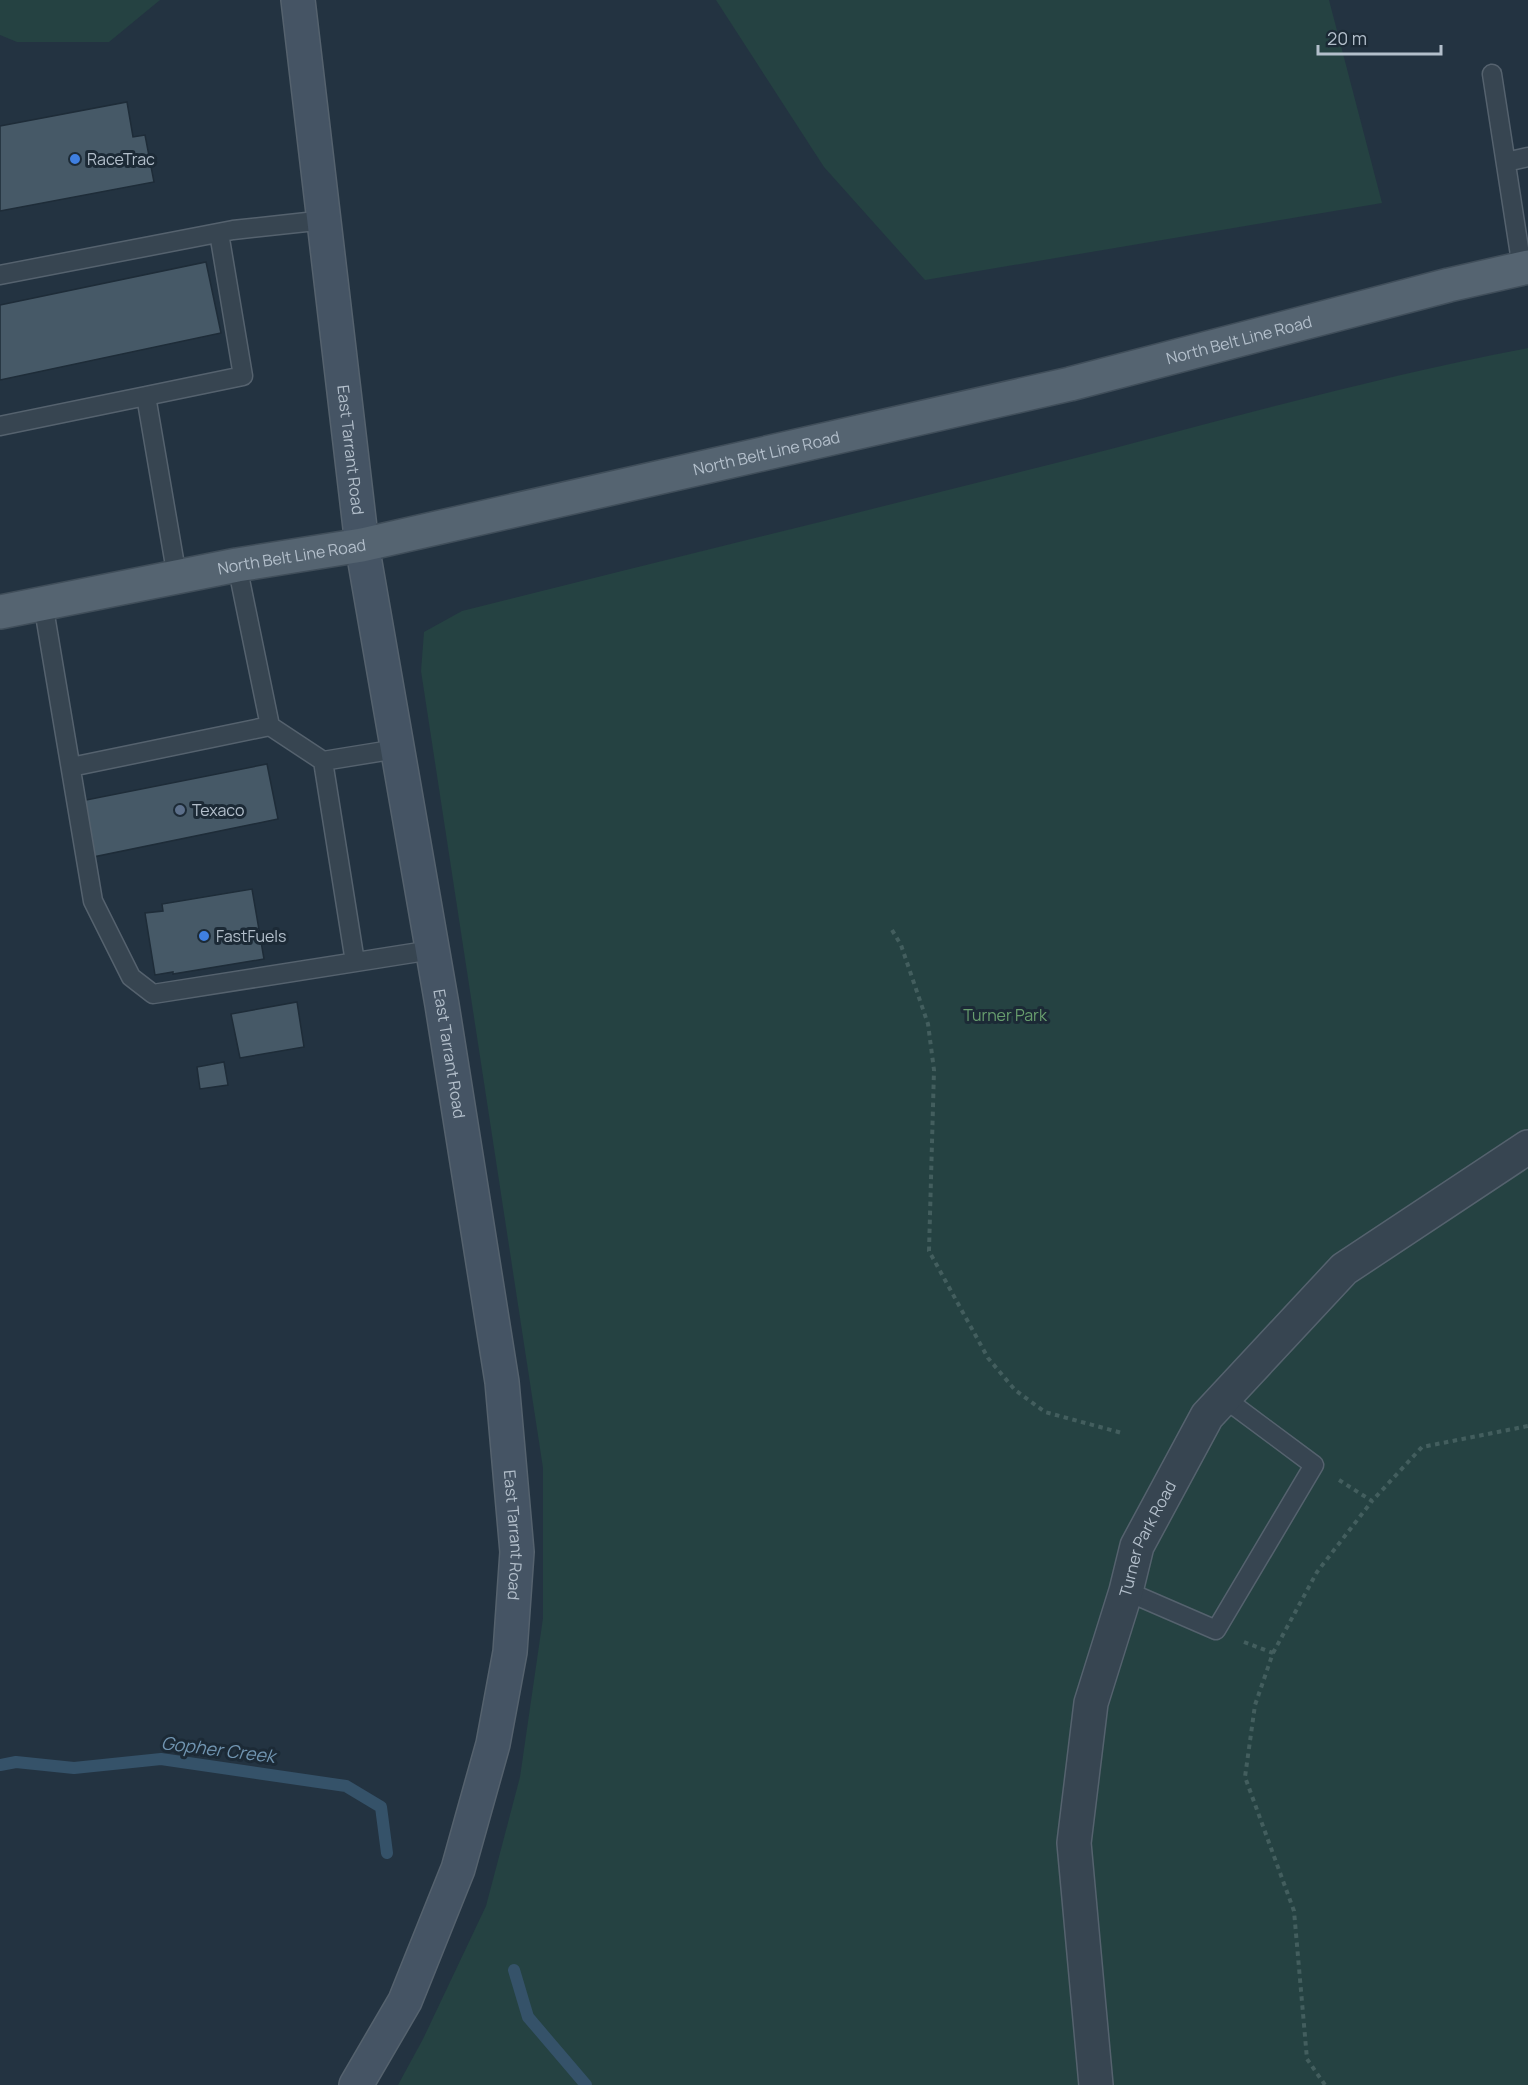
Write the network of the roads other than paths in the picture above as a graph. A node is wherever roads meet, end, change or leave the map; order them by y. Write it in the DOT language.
graph roads {
  1 [pos="298,0"];
  2 [pos="1492,74"];
  3 [pos="1528,157"];
  4 [pos="1506,162"];
  5 [pos="325,220"];
  6 [pos="219,233"];
  7 [pos="1525,268"];
  8 [pos="0,275"];
  9 [pos="146,396"];
  10 [pos="0,426"];
  11 [pos="362,545"];
  12 [pos="237,565"];
  13 [pos="177,577"];
  14 [pos="43,603"];
  15 [pos="0,612"];
  16 [pos="270,726"];
  17 [pos="397,749"];
  18 [pos="323,761"];
  19 [pos="70,767"];
  20 [pos="432,950"];
  21 [pos="355,962"];
  22 [pos="1528,1147"];
  23 [pos="1224,1398"];
  24 [pos="1126,1591"];
  25 [pos="356,2085"];
  26 [pos="1096,2085"];
  1 -- 5 [label="street, East Tarrant Road"];
  2 -- 4 [label="lane"];
  3 -- 4 [label="lane"];
  4 -- 7 [label="lane"];
  5 -- 6 [label="lane"];
  5 -- 11 [label="street, East Tarrant Road"];
  6 -- 8 [label="lane"];
  6 -- 9 [label="lane"];
  7 -- 11 [label="main road, North Belt Line Road"];
  9 -- 10 [label="lane"];
  9 -- 13 [label="lane"];
  11 -- 12 [label="main road, North Belt Line Road"];
  11 -- 17 [label="street, East Tarrant Road"];
  12 -- 13 [label="main road, North Belt Line Road"];
  12 -- 16 [label="lane"];
  13 -- 14 [label="main road, North Belt Line Road"];
  14 -- 15 [label="main road, North Belt Line Road"];
  14 -- 19 [label="lane"];
  16 -- 18 [label="lane"];
  16 -- 19 [label="lane"];
  17 -- 18 [label="lane"];
  17 -- 20 [label="street, East Tarrant Road"];
  18 -- 21 [label="lane"];
  19 -- 21 [label="lane"];
  20 -- 21 [label="lane"];
  20 -- 25 [label="street, East Tarrant Road"];
  22 -- 23 [label="street, Turner Park Road"];
  23 -- 24 [label="street, Turner Park Road"];
  23 -- 24 [label="lane"];
  24 -- 26 [label="street, Turner Park Road"];
}
